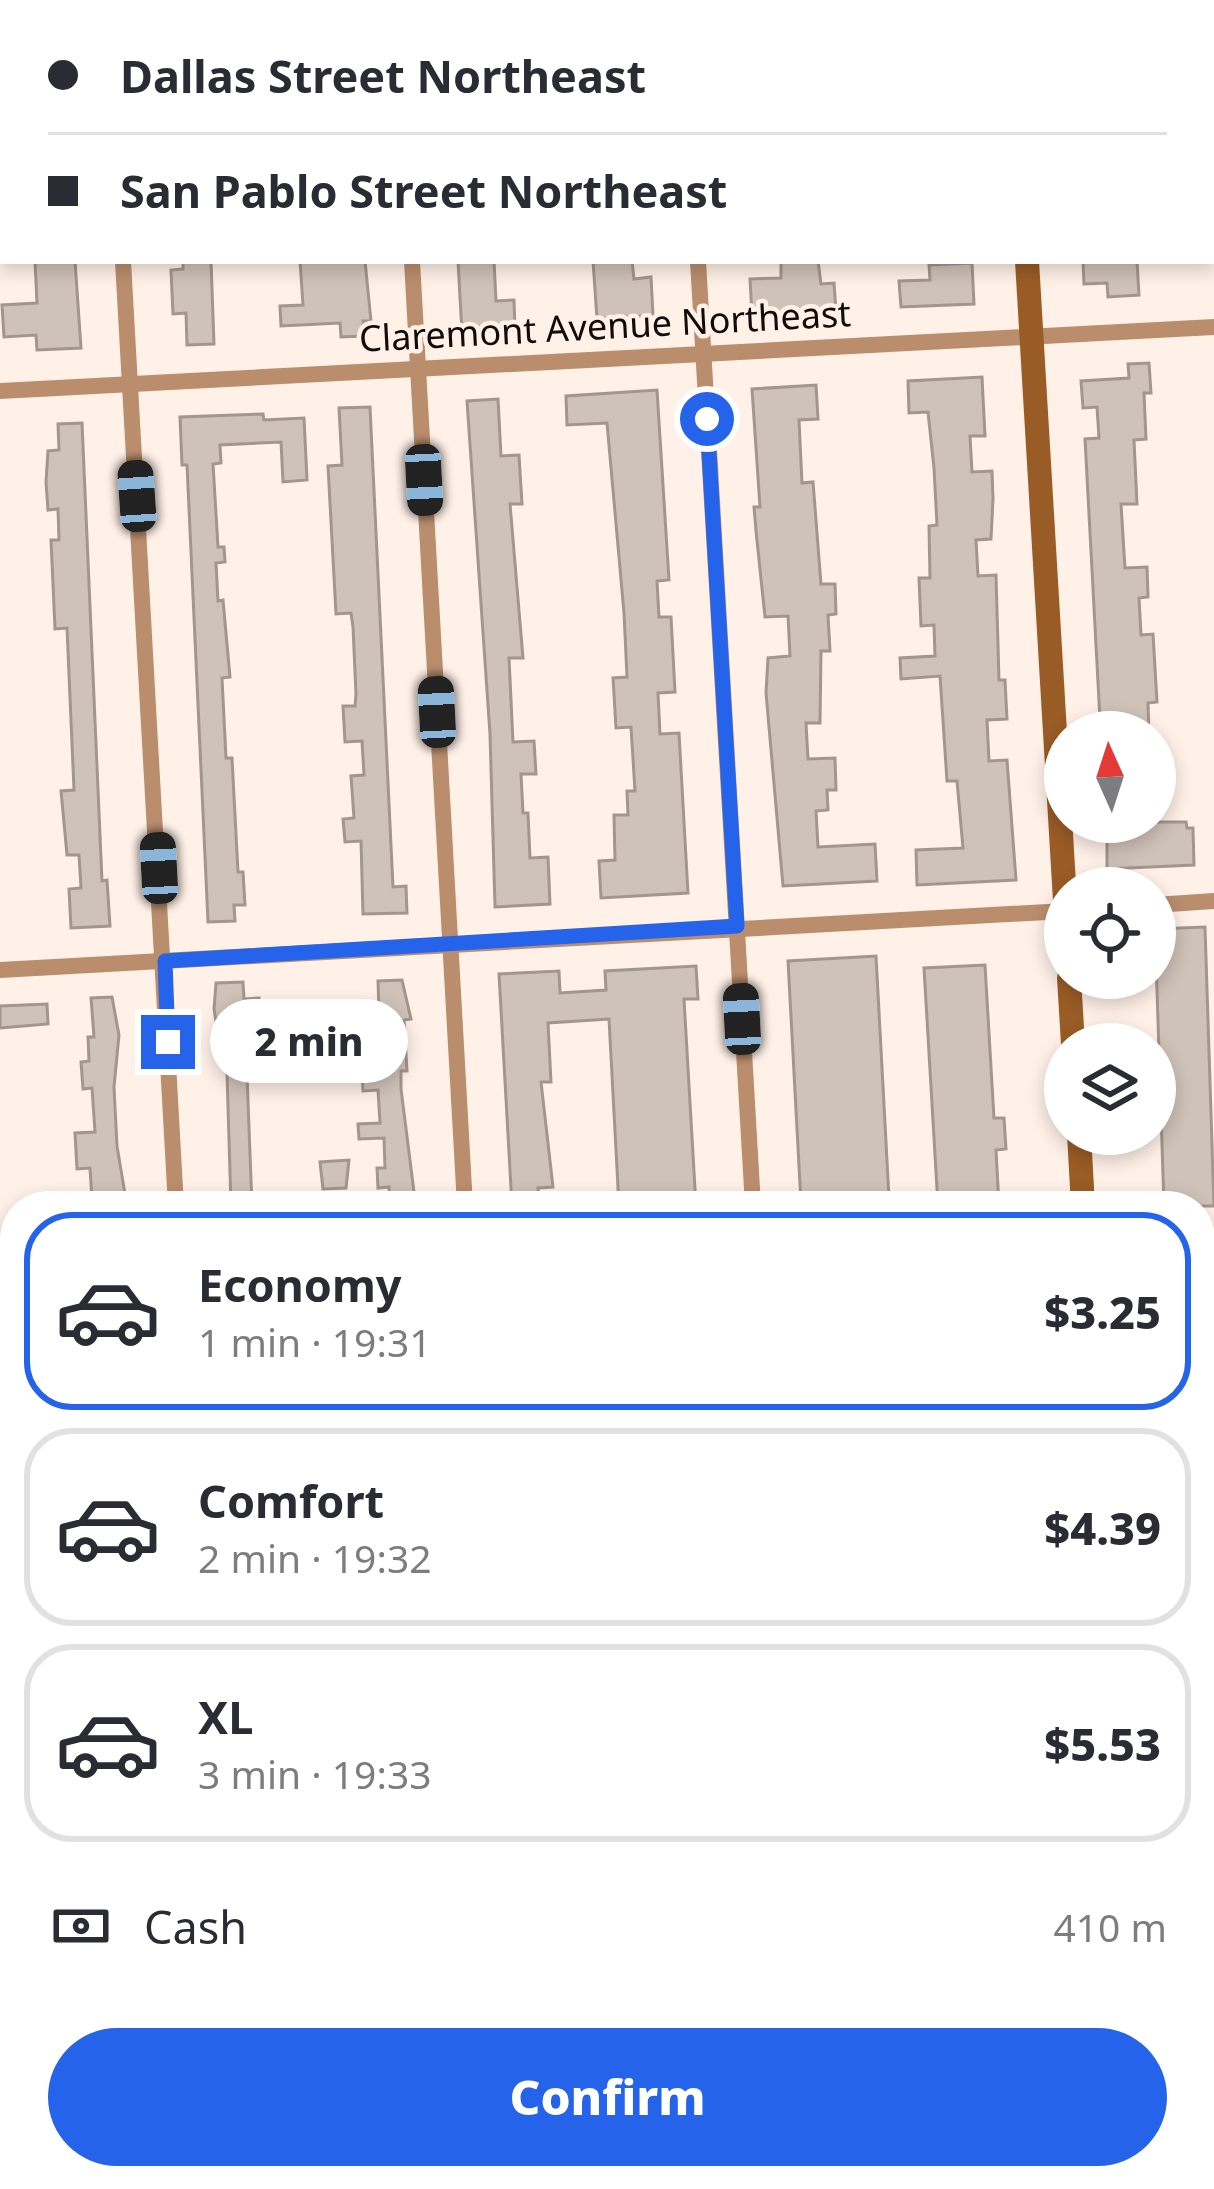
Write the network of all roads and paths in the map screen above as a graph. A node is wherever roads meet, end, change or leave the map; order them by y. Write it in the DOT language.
graph roads {
  1 [pos="123,264"];
  2 [pos="412,264"];
  3 [pos="698,264"];
  4 [pos="1027,264"];
  5 [pos="1214,327"];
  6 [pos="1031,338"];
  7 [pos="703,354"];
  8 [pos="418,369"];
  9 [pos="130,384"];
  10 [pos="0,391"];
  11 [pos="1063,867"];
  12 [pos="1214,901"];
  13 [pos="1176,904"];
  14 [pos="1044,911"];
  15 [pos="737,926"];
  16 [pos="451,944"];
  17 [pos="165,961"];
  18 [pos="0,970"];
  19 [pos="1079,1155"];
  20 [pos="175,1191"];
  21 [pos="464,1191"];
  22 [pos="752,1191"];
  23 [pos="1082,1191"];
  1 -- 9 [label="street"];
  2 -- 8 [label="street"];
  3 -- 7 [label="street"];
  4 -- 6 [label="street"];
  5 -- 6 [label="street, Claremont Avenue Northeast"];
  6 -- 7 [label="street, Claremont Avenue Northeast"];
  6 -- 11 [label="street"];
  7 -- 8 [label="street, Claremont Avenue Northeast"];
  7 -- 15 [label="street"];
  8 -- 9 [label="street, Claremont Avenue Northeast"];
  8 -- 16 [label="street"];
  9 -- 10 [label="street, Claremont Avenue Northeast"];
  9 -- 17 [label="street"];
  12 -- 13 [label="street"];
  14 -- 15 [label="street"];
  15 -- 16 [label="street"];
  15 -- 22 [label="street"];
  16 -- 17 [label="street"];
  16 -- 21 [label="street"];
  17 -- 18 [label="street"];
  17 -- 20 [label="street"];
  19 -- 23 [label="street"];
}
